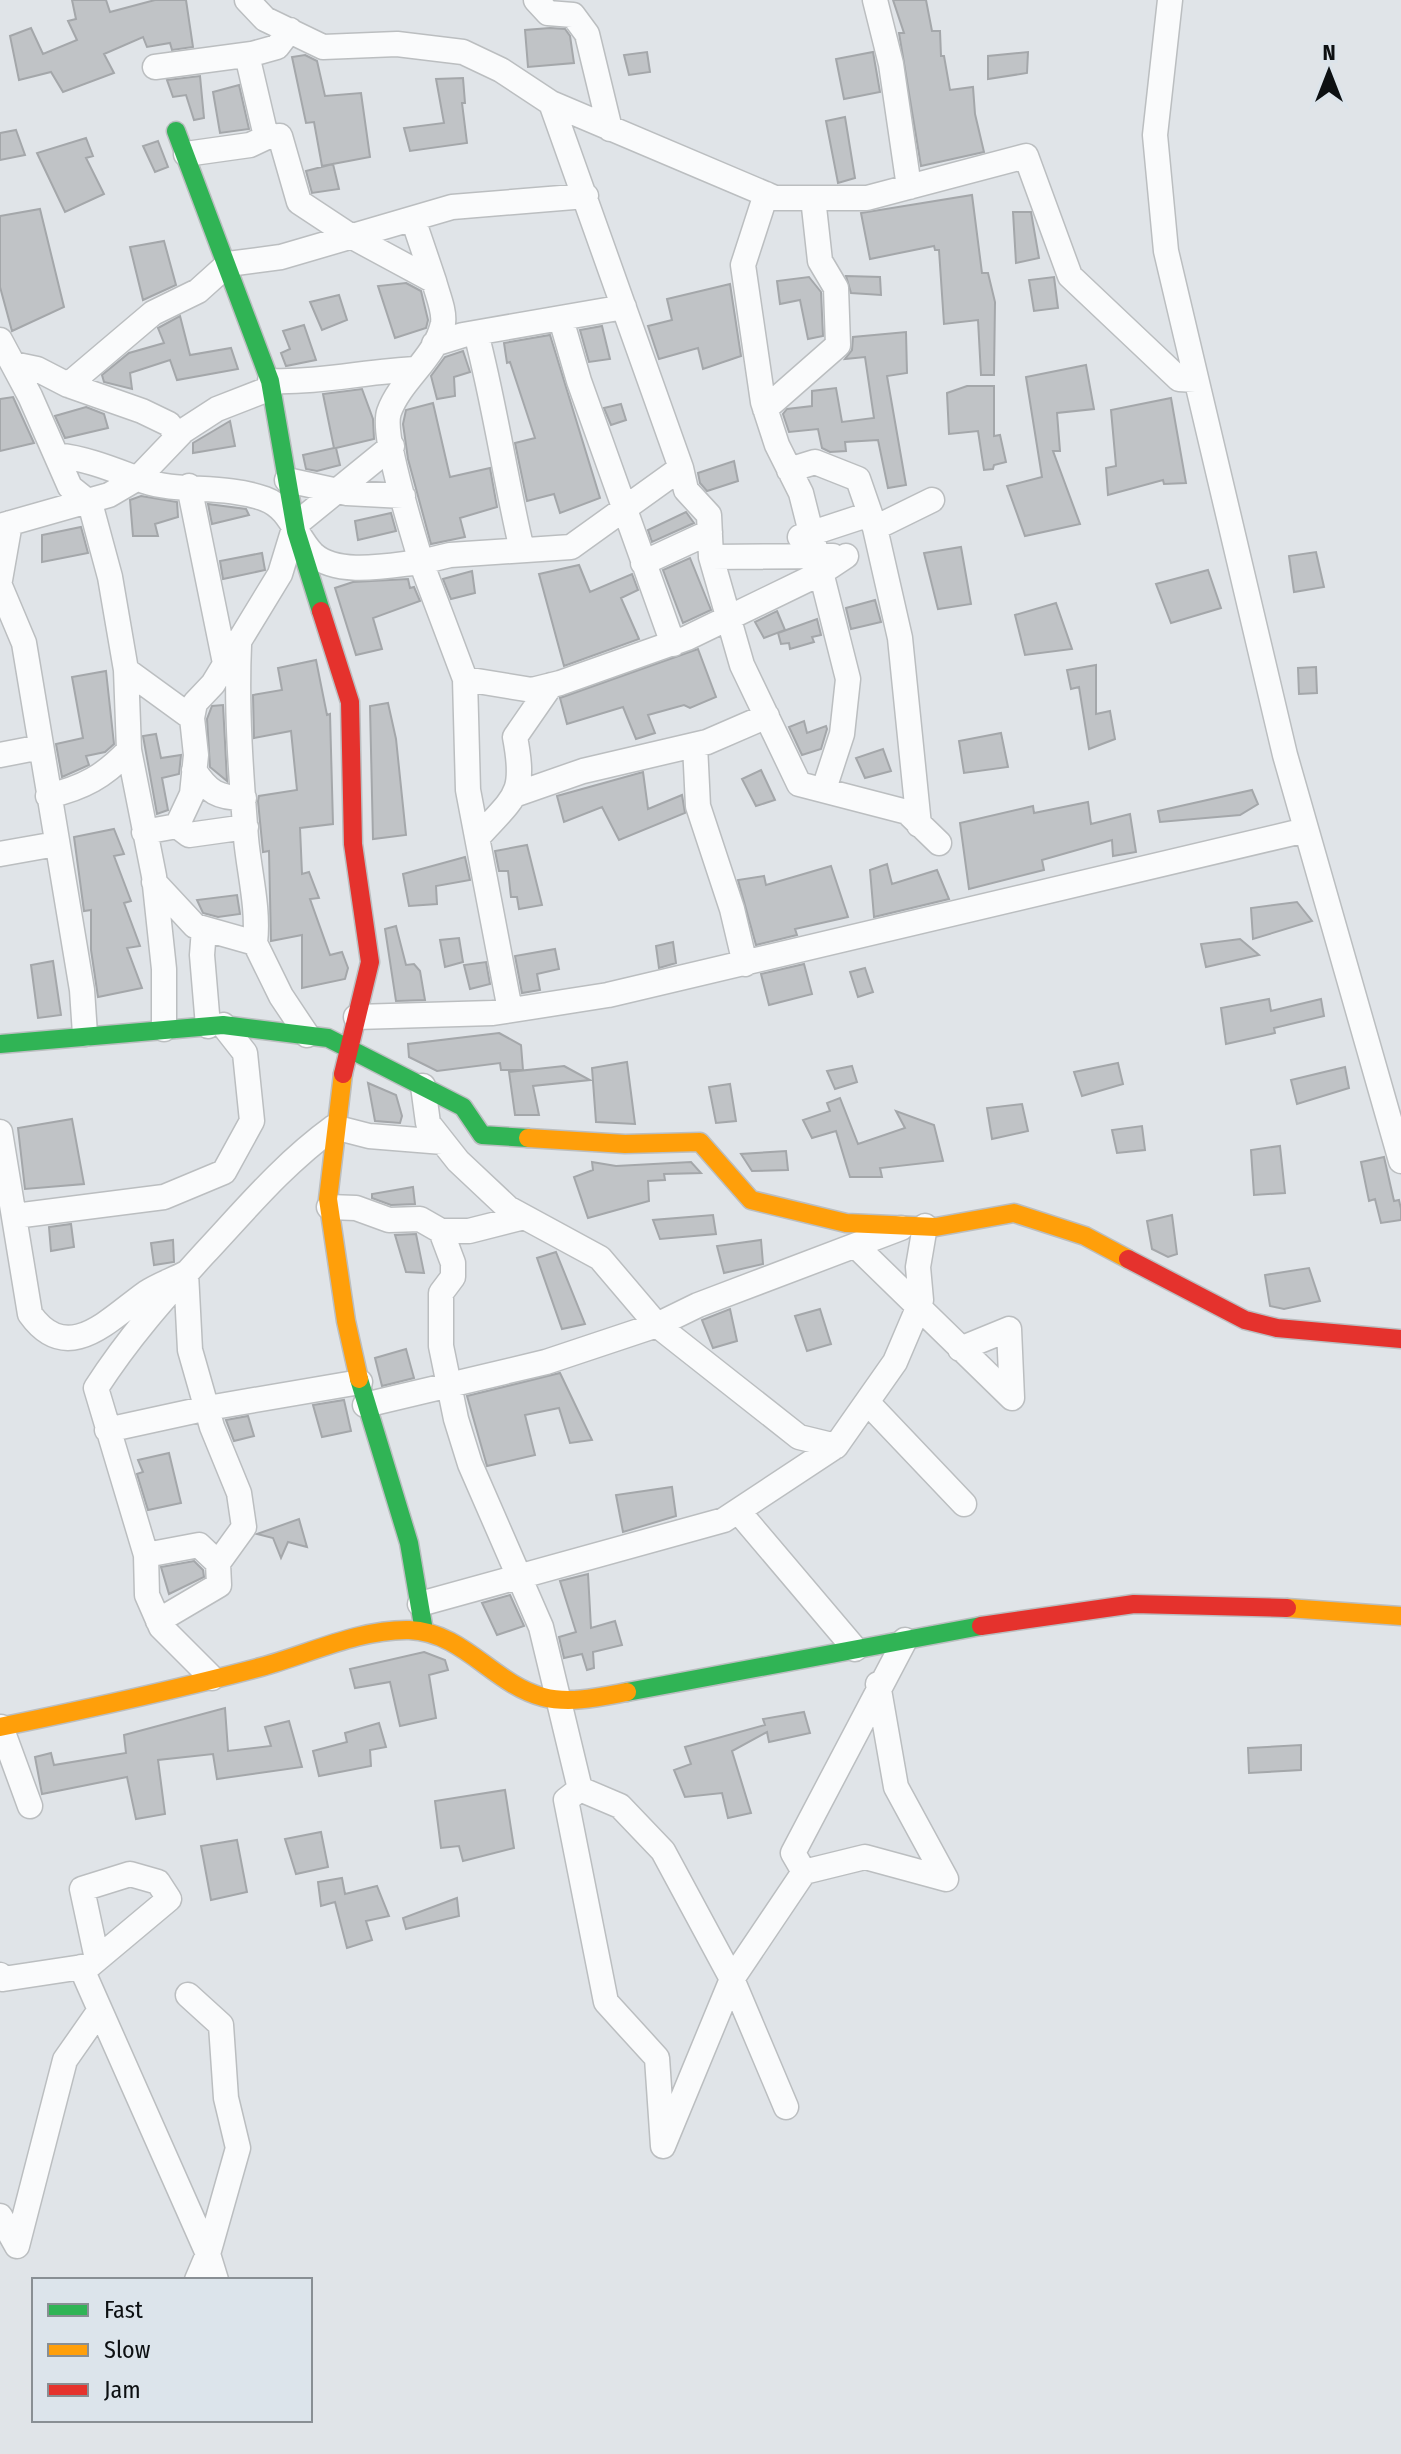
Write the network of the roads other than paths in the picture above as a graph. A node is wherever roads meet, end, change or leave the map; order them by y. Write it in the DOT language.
graph roads {
  1 [pos="247,0"];
  2 [pos="536,0"];
  3 [pos="875,0"];
  4 [pos="1170,0"];
  5 [pos="290,30"];
  6 [pos="247,55"];
  7 [pos="155,67"];
  8 [pos="551,103"];
  9 [pos="610,129"];
  10 [pos="267,137"];
  11 [pos="181,143"];
  12 [pos="909,187"];
  13 [pos="766,194"];
  14 [pos="586,196"];
  15 [pos="813,198"];
  16 [pos="413,219"];
  17 [pos="355,236"];
  18 [pos="228,264"];
  19 [pos="434,281"];
  20 [pos="624,307"];
  21 [pos="561,319"];
  22 [pos="476,333"];
  23 [pos="0,340"];
  24 [pos="434,344"];
  25 [pos="13,364"];
  26 [pos="417,369"];
  27 [pos="1196,380"];
  28 [pos="271,384"];
  29 [pos="68,385"];
  30 [pos="765,409"];
  31 [pos="177,437"];
  32 [pos="392,446"];
  33 [pos="56,455"];
  34 [pos="681,468"];
  35 [pos="789,470"];
  36 [pos="138,478"];
  37 [pos="287,480"];
  38 [pos="189,486"];
  39 [pos="339,491"];
  40 [pos="403,496"];
  41 [pos="932,500"];
  42 [pos="90,503"];
  43 [pos="624,509"];
  44 [pos="872,521"];
  45 [pos="5,524"];
  46 [pos="295,525"];
  47 [pos="812,531"];
  48 [pos="710,532"];
  49 [pos="522,550"];
  50 [pos="879,556"];
  51 [pos="711,557"];
  52 [pos="755,557"];
  53 [pos="421,562"];
  54 [pos="643,563"];
  55 [pos="818,565"];
  56 [pos="0,583"];
  57 [pos="729,619"];
  58 [pos="10,634"];
  59 [pos="239,639"];
  60 [pos="673,644"];
  61 [pos="225,663"];
  62 [pos="126,670"];
  63 [pos="465,679"];
  64 [pos="551,685"];
  65 [pos="767,716"];
  66 [pos="192,718"];
  67 [pos="695,745"];
  68 [pos="41,747"];
  69 [pos="129,750"];
  70 [pos="0,755"];
  71 [pos="194,770"];
  72 [pos="824,789"];
  73 [pos="517,794"];
  74 [pos="48,796"];
  75 [pos="244,798"];
  76 [pos="919,825"];
  77 [pos="177,826"];
  78 [pos="246,827"];
  79 [pos="1306,830"];
  80 [pos="144,832"];
  81 [pos="478,837"];
  82 [pos="939,843"];
  83 [pos="56,844"];
  84 [pos="0,854"];
  85 [pos="154,882"];
  86 [pos="204,929"];
  87 [pos="255,943"];
  88 [pos="745,964"];
  89 [pos="510,1010"];
  90 [pos="356,1017"];
  91 [pos="216,1026"];
  92 [pos="164,1029"];
  93 [pos="85,1034"];
  94 [pos="307,1035"];
  95 [pos="0,1044"];
  96 [pos="348,1047"];
  97 [pos="423,1086"];
  98 [pos="1392,1098"];
  99 [pos="334,1127"];
  100 [pos="0,1132"];
  101 [pos="443,1142"];
  102 [pos="1401,1161"];
  103 [pos="329,1207"];
  104 [pos="15,1216"];
  105 [pos="524,1217"];
  106 [pos="914,1226"];
  107 [pos="441,1231"];
  108 [pos="856,1246"];
  109 [pos="186,1273"];
  110 [pos="918,1308"];
  111 [pos="657,1325"];
  112 [pos="1401,1339"];
  113 [pos="960,1349"];
  114 [pos="450,1387"];
  115 [pos="362,1394"];
  116 [pos="867,1402"];
  117 [pos="208,1408"];
  118 [pos="107,1430"];
  119 [pos="836,1446"];
  120 [pos="964,1504"];
  121 [pos="738,1511"];
  122 [pos="146,1555"];
  123 [pos="218,1563"];
  124 [pos="520,1576"];
  125 [pos="420,1604"];
  126 [pos="1401,1616"];
  127 [pos="158,1621"];
  128 [pos="424,1631"];
  129 [pos="905,1640"];
  130 [pos="862,1648"];
  131 [pos="212,1678"];
  132 [pos="879,1689"];
  133 [pos="560,1699"];
  134 [pos="1,1727"];
  135 [pos="580,1789"];
  136 [pos="30,1806"];
  137 [pos="804,1872"];
  138 [pos="0,1975"];
  139 [pos="732,1979"];
  140 [pos="188,1995"];
  141 [pos="100,2010"];
  142 [pos="786,2107"];
  143 [pos="0,2216"];
  144 [pos="208,2254"];
  145 [pos="198,2278"];
  146 [pos="215,2278"];
  1 -- 5 [label="street"];
  2 -- 9 [label="street"];
  3 -- 12 [label="street"];
  4 -- 27 [label="street"];
  5 -- 6 [label="street"];
  5 -- 8 [label="street"];
  6 -- 7 [label="street"];
  6 -- 10 [label="street"];
  8 -- 9 [label="street"];
  8 -- 14 [label="street"];
  9 -- 13 [label="street"];
  10 -- 11 [label="street"];
  10 -- 17 [label="street"];
  11 -- 18 [label="street"];
  12 -- 15 [label="street"];
  12 -- 27 [label="street"];
  13 -- 15 [label="street"];
  13 -- 30 [label="street"];
  14 -- 16 [label="street"];
  14 -- 20 [label="street"];
  15 -- 30 [label="street"];
  16 -- 17 [label="street"];
  16 -- 19 [label="street"];
  17 -- 18 [label="street"];
  17 -- 19 [label="street"];
  18 -- 28 [label="street"];
  18 -- 29 [label="street"];
  19 -- 24 [label="street"];
  20 -- 21 [label="street"];
  20 -- 34 [label="street"];
  21 -- 22 [label="street"];
  21 -- 43 [label="street"];
  22 -- 24 [label="street"];
  22 -- 49 [label="street"];
  23 -- 25 [label="street"];
  24 -- 26 [label="street"];
  25 -- 29 [label="street"];
  25 -- 33 [label="street"];
  26 -- 28 [label="street"];
  26 -- 32 [label="street"];
  27 -- 79 [label="street"];
  28 -- 31 [label="street"];
  28 -- 37 [label="street"];
  29 -- 31 [label="street"];
  30 -- 35 [label="street"];
  31 -- 36 [label="street"];
  32 -- 39 [label="street"];
  32 -- 40 [label="street"];
  33 -- 36 [label="street"];
  33 -- 42 [label="street"];
  34 -- 43 [label="street"];
  34 -- 48 [label="street"];
  35 -- 44 [label="street"];
  35 -- 47 [label="street"];
  36 -- 38 [label="street"];
  36 -- 42 [label="street"];
  37 -- 39 [label="street"];
  37 -- 46 [label="street"];
  38 -- 46 [label="street"];
  38 -- 61 [label="street"];
  39 -- 40 [label="street"];
  39 -- 46 [label="street"];
  40 -- 53 [label="street"];
  41 -- 44 [label="street"];
  42 -- 45 [label="street"];
  42 -- 62 [label="street"];
  43 -- 49 [label="street"];
  43 -- 54 [label="street"];
  44 -- 47 [label="street"];
  44 -- 50 [label="street"];
  45 -- 56 [label="street"];
  46 -- 53 [label="street"];
  46 -- 59 [label="street"];
  46 -- 90 [label="street"];
  47 -- 52 [label="street"];
  47 -- 55 [label="street"];
  48 -- 51 [label="street"];
  48 -- 54 [label="street"];
  49 -- 53 [label="street"];
  50 -- 55 [label="street"];
  50 -- 76 [label="street"];
  51 -- 52 [label="street"];
  51 -- 57 [label="street"];
  52 -- 55 [label="street"];
  53 -- 63 [label="street"];
  54 -- 60 [label="street"];
  55 -- 57 [label="street"];
  55 -- 72 [label="street"];
  56 -- 58 [label="street"];
  57 -- 60 [label="street"];
  57 -- 65 [label="street"];
  58 -- 68 [label="street"];
  59 -- 61 [label="street"];
  59 -- 75 [label="street"];
  60 -- 64 [label="street"];
  61 -- 66 [label="street"];
  62 -- 66 [label="street"];
  62 -- 69 [label="street"];
  63 -- 64 [label="street"];
  63 -- 81 [label="street"];
  64 -- 73 [label="street"];
  65 -- 67 [label="street"];
  65 -- 72 [label="street"];
  66 -- 71 [label="street"];
  67 -- 73 [label="street"];
  67 -- 88 [label="street"];
  68 -- 70 [label="street"];
  68 -- 74 [label="street"];
  69 -- 74 [label="street"];
  69 -- 80 [label="street"];
  71 -- 75 [label="street"];
  71 -- 77 [label="street"];
  72 -- 76 [label="street"];
  73 -- 81 [label="street"];
  74 -- 83 [label="street"];
  75 -- 78 [label="street"];
  76 -- 82 [label="street"];
  77 -- 78 [label="street"];
  77 -- 80 [label="street"];
  78 -- 87 [label="street"];
  79 -- 88 [label="street"];
  79 -- 98 [label="street"];
  80 -- 85 [label="street"];
  81 -- 89 [label="street"];
  83 -- 84 [label="street"];
  83 -- 93 [label="street"];
  85 -- 86 [label="street"];
  85 -- 92 [label="street"];
  86 -- 87 [label="street"];
  86 -- 91 [label="street"];
  87 -- 94 [label="street"];
  88 -- 89 [label="street"];
  89 -- 90 [label="street"];
  90 -- 96 [label="street"];
  91 -- 92 [label="street"];
  91 -- 94 [label="street"];
  91 -- 104 [label="street"];
  92 -- 93 [label="street"];
  93 -- 95 [label="street"];
  94 -- 96 [label="street"];
  96 -- 97 [label="street"];
  96 -- 99 [label="street"];
  97 -- 101 [label="street"];
  97 -- 106 [label="street"];
  98 -- 102 [label="street"];
  99 -- 101 [label="street"];
  99 -- 103 [label="street"];
  99 -- 109 [label="street"];
  100 -- 104 [label="street"];
  101 -- 105 [label="street"];
  103 -- 107 [label="street"];
  103 -- 115 [label="street"];
  104 -- 109 [label="street"];
  105 -- 107 [label="street"];
  105 -- 111 [label="street"];
  106 -- 108 [label="street"];
  106 -- 110 [label="street"];
  106 -- 112 [label="street"];
  107 -- 114 [label="street"];
  108 -- 110 [label="street"];
  108 -- 111 [label="street"];
  109 -- 117 [label="street"];
  109 -- 118 [label="street"];
  110 -- 113 [label="street"];
  110 -- 116 [label="street"];
  111 -- 114 [label="street"];
  111 -- 119 [label="street"];
  114 -- 115 [label="street"];
  114 -- 124 [label="street"];
  115 -- 117 [label="street"];
  115 -- 125 [label="street"];
  116 -- 119 [label="street"];
  116 -- 120 [label="street"];
  117 -- 118 [label="street"];
  117 -- 123 [label="street"];
  118 -- 122 [label="street"];
  119 -- 121 [label="street"];
  121 -- 124 [label="street"];
  121 -- 130 [label="street"];
  122 -- 123 [label="street"];
  122 -- 127 [label="street"];
  123 -- 127 [label="street"];
  124 -- 125 [label="street"];
  124 -- 133 [label="street"];
  125 -- 128 [label="street"];
  126 -- 129 [label="street"];
  127 -- 131 [label="street"];
  128 -- 131 [label="street"];
  128 -- 133 [label="street"];
  129 -- 130 [label="street"];
  129 -- 132 [label="street"];
  130 -- 132 [label="street"];
  130 -- 133 [label="street"];
  131 -- 134 [label="street"];
  132 -- 137 [label="street"];
  132 -- 137 [label="street"];
  133 -- 135 [label="street"];
  134 -- 136 [label="street"];
  135 -- 139 [label="street"];
  135 -- 139 [label="street"];
  137 -- 139 [label="street"];
  138 -- 141 [label="street"];
  139 -- 142 [label="street"];
  140 -- 144 [label="street"];
  141 -- 143 [label="street"];
  141 -- 144 [label="street"];
  144 -- 145 [label="street"];
  144 -- 146 [label="street"];
}
